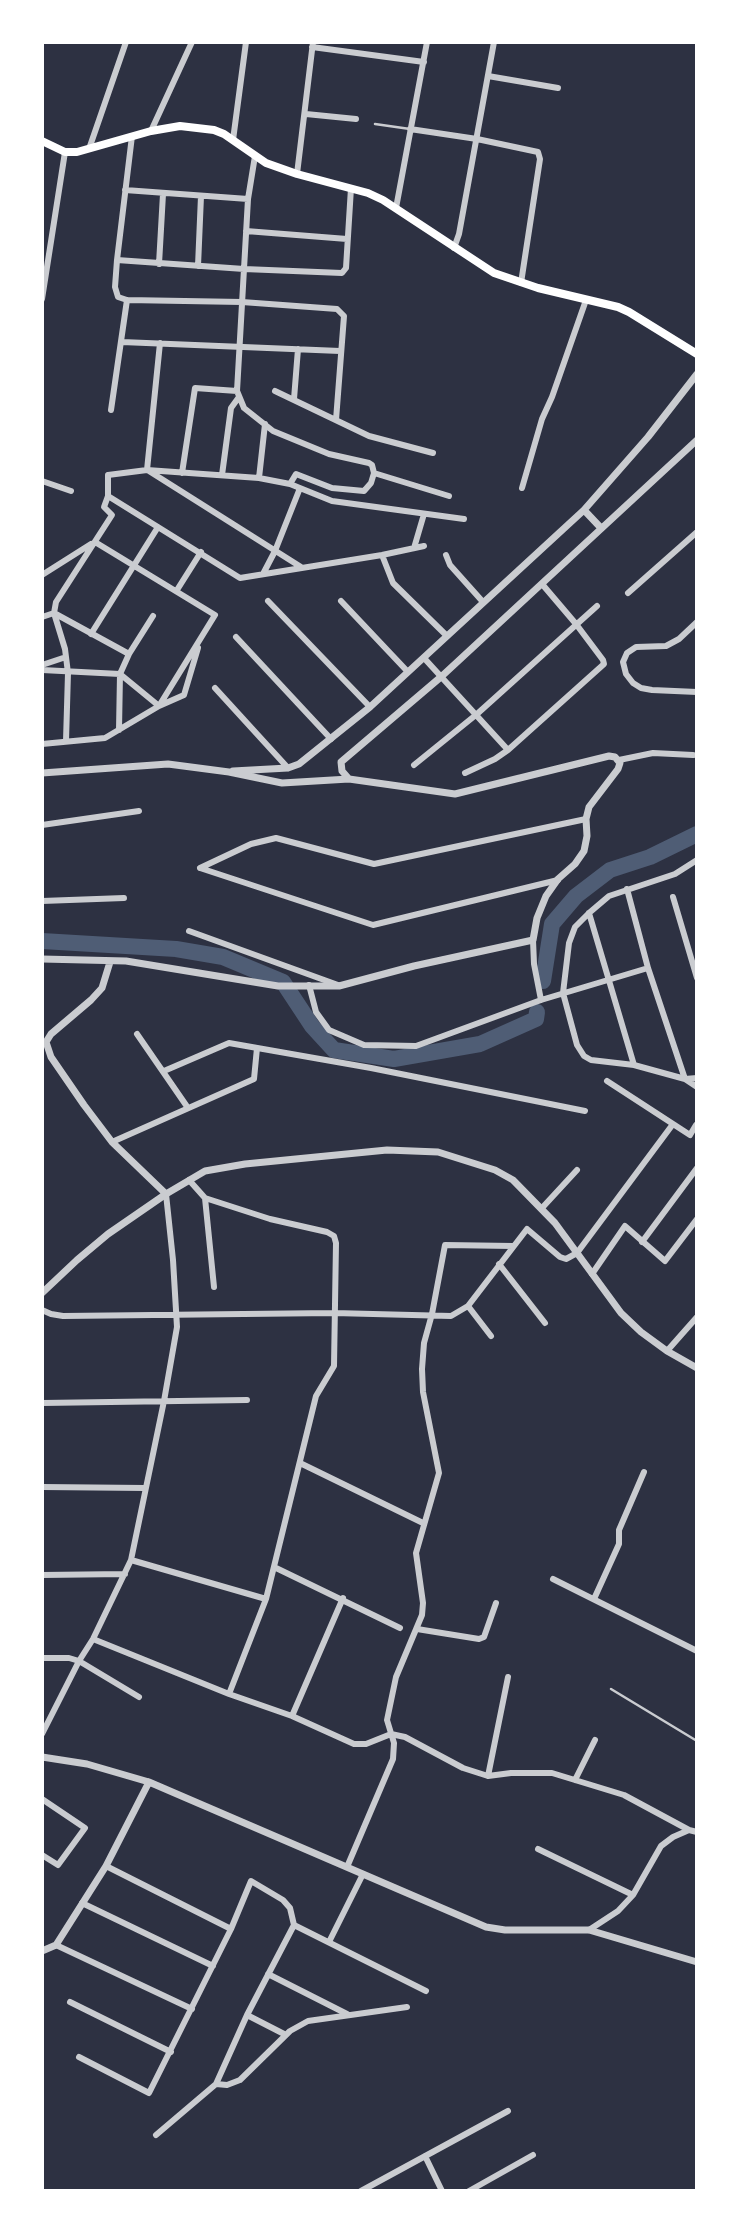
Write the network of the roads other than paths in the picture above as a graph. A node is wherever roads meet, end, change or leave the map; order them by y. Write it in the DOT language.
graph roads {
  1 [pos="126,42"];
  2 [pos="192,42"];
  3 [pos="246,42"];
  4 [pos="427,42"];
  5 [pos="494,42"];
  6 [pos="312,45"];
  7 [pos="424,62"];
  8 [pos="488,76"];
  9 [pos="558,88"];
  10 [pos="306,114"];
  11 [pos="356,119"];
  12 [pos="376,124"];
  13 [pos="410,129"];
  14 [pos="151,131"];
  15 [pos="132,136"];
  16 [pos="477,139"];
  17 [pos="233,140"];
  18 [pos="42,141"];
  19 [pos="89,150"];
  20 [pos="65,152"];
  21 [pos="255,156"];
  22 [pos="298,174"];
  23 [pos="351,188"];
  24 [pos="125,190"];
  25 [pos="163,194"];
  26 [pos="201,196"];
  27 [pos="248,199"];
  28 [pos="396,208"];
  29 [pos="246,231"];
  30 [pos="347,239"];
  31 [pos="454,248"];
  32 [pos="117,260"];
  33 [pos="159,264"];
  34 [pos="198,266"];
  35 [pos="244,269"];
  36 [pos="521,283"];
  37 [pos="42,299"];
  38 [pos="127,300"];
  39 [pos="586,300"];
  40 [pos="242,302"];
  41 [pos="122,342"];
  42 [pos="160,343"];
  43 [pos="239,346"];
  44 [pos="298,349"];
  45 [pos="340,351"];
  46 [pos="697,354"];
  47 [pos="697,373"];
  48 [pos="275,391"];
  49 [pos="238,394"];
  50 [pos="294,399"];
  51 [pos="111,410"];
  52 [pos="335,420"];
  53 [pos="265,424"];
  54 [pos="697,440"];
  55 [pos="433,453"];
  56 [pos="147,470"];
  57 [pos="182,473"];
  58 [pos="374,473"];
  59 [pos="222,475"];
  60 [pos="259,478"];
  61 [pos="42,481"];
  62 [pos="290,484"];
  63 [pos="300,488"];
  64 [pos="522,488"];
  65 [pos="71,491"];
  66 [pos="108,496"];
  67 [pos="449,496"];
  68 [pos="584,510"];
  69 [pos="424,514"];
  70 [pos="464,519"];
  71 [pos="158,527"];
  72 [pos="601,528"];
  73 [pos="697,532"];
  74 [pos="95,542"];
  75 [pos="424,546"];
  76 [pos="414,548"];
  77 [pos="275,551"];
  78 [pos="201,552"];
  79 [pos="382,555"];
  80 [pos="446,555"];
  81 [pos="134,566"];
  82 [pos="301,567"];
  83 [pos="263,574"];
  84 [pos="42,575"];
  85 [pos="542,584"];
  86 [pos="177,590"];
  87 [pos="628,593"];
  88 [pos="268,601"];
  89 [pos="341,601"];
  90 [pos="483,602"];
  91 [pos="597,606"];
  92 [pos="54,613"];
  93 [pos="153,616"];
  94 [pos="42,617"];
  95 [pos="697,622"];
  96 [pos="576,624"];
  97 [pos="91,634"];
  98 [pos="447,636"];
  99 [pos="236,637"];
  100 [pos="201,639"];
  101 [pos="129,654"];
  102 [pos="66,657"];
  103 [pos="424,658"];
  104 [pos="42,668"];
  105 [pos="408,672"];
  106 [pos="68,673"];
  107 [pos="120,674"];
  108 [pos="442,676"];
  109 [pos="215,688"];
  110 [pos="697,692"];
  111 [pos="159,706"];
  112 [pos="370,707"];
  113 [pos="477,714"];
  114 [pos="119,730"];
  115 [pos="331,739"];
  116 [pos="66,741"];
  117 [pos="42,744"];
  118 [pos="508,750"];
  119 [pos="693,755"];
  120 [pos="619,760"];
  121 [pos="414,765"];
  122 [pos="288,768"];
  123 [pos="229,772"];
  124 [pos="42,773"];
  125 [pos="465,773"];
  126 [pos="349,779"];
  127 [pos="139,811"];
  128 [pos="586,819"];
  129 [pos="42,825"];
  130 [pos="697,860"];
  131 [pos="558,879"];
  132 [pos="627,889"];
  133 [pos="673,897"];
  134 [pos="124,898"];
  135 [pos="42,901"];
  136 [pos="589,913"];
  137 [pos="189,931"];
  138 [pos="533,940"];
  139 [pos="694,954"];
  140 [pos="44,960"];
  141 [pos="110,962"];
  142 [pos="648,968"];
  143 [pos="697,978"];
  144 [pos="608,979"];
  145 [pos="304,985"];
  146 [pos="339,986"];
  147 [pos="563,993"];
  148 [pos="541,1000"];
  149 [pos="137,1034"];
  150 [pos="44,1043"];
  151 [pos="257,1048"];
  152 [pos="634,1065"];
  153 [pos="164,1071"];
  154 [pos="697,1078"];
  155 [pos="685,1079"];
  156 [pos="607,1081"];
  157 [pos="697,1087"];
  158 [pos="188,1108"];
  159 [pos="585,1111"];
  160 [pos="673,1124"];
  161 [pos="696,1125"];
  162 [pos="112,1142"];
  163 [pos="697,1168"];
  164 [pos="577,1170"];
  165 [pos="189,1180"];
  166 [pos="166,1194"];
  167 [pos="205,1198"];
  168 [pos="542,1208"];
  169 [pos="697,1219"];
  170 [pos="642,1242"];
  171 [pos="513,1246"];
  172 [pos="577,1253"];
  173 [pos="499,1264"];
  174 [pos="592,1275"];
  175 [pos="214,1287"];
  176 [pos="42,1293"];
  177 [pos="468,1306"];
  178 [pos="42,1310"];
  179 [pos="334,1313"];
  180 [pos="432,1314"];
  181 [pos="176,1315"];
  182 [pos="697,1317"];
  183 [pos="545,1323"];
  184 [pos="491,1336"];
  185 [pos="667,1352"];
  186 [pos="697,1368"];
  187 [pos="247,1400"];
  188 [pos="164,1401"];
  189 [pos="42,1403"];
  190 [pos="300,1463"];
  191 [pos="644,1472"];
  192 [pos="42,1487"];
  193 [pos="145,1488"];
  194 [pos="423,1523"];
  195 [pos="131,1560"];
  196 [pos="274,1567"];
  197 [pos="42,1574"];
  198 [pos="125,1574"];
  199 [pos="553,1579"];
  200 [pos="343,1598"];
  201 [pos="266,1599"];
  202 [pos="594,1599"];
  203 [pos="496,1603"];
  204 [pos="400,1628"];
  205 [pos="417,1629"];
  206 [pos="93,1639"];
  207 [pos="697,1651"];
  208 [pos="42,1658"];
  209 [pos="79,1661"];
  210 [pos="508,1677"];
  211 [pos="611,1689"];
  212 [pos="229,1694"];
  213 [pos="139,1697"];
  214 [pos="292,1716"];
  215 [pos="42,1734"];
  216 [pos="391,1734"];
  217 [pos="595,1740"];
  218 [pos="697,1741"];
  219 [pos="42,1757"];
  220 [pos="488,1776"];
  221 [pos="575,1780"];
  222 [pos="149,1782"];
  223 [pos="42,1799"];
  224 [pos="689,1830"];
  225 [pos="697,1832"];
  226 [pos="538,1849"];
  227 [pos="42,1854"];
  228 [pos="106,1866"];
  229 [pos="347,1867"];
  230 [pos="363,1874"];
  231 [pos="633,1895"];
  232 [pos="82,1903"];
  233 [pos="294,1925"];
  234 [pos="231,1929"];
  235 [pos="589,1930"];
  236 [pos="329,1941"];
  237 [pos="56,1945"];
  238 [pos="42,1951"];
  239 [pos="697,1962"];
  240 [pos="213,1966"];
  241 [pos="268,1974"];
  242 [pos="426,1991"];
  243 [pos="70,2002"];
  244 [pos="407,2007"];
  245 [pos="192,2008"];
  246 [pos="247,2015"];
  247 [pos="349,2015"];
  248 [pos="286,2035"];
  249 [pos="171,2052"];
  250 [pos="79,2057"];
  251 [pos="216,2084"];
  252 [pos="508,2111"];
  253 [pos="156,2135"];
  254 [pos="533,2155"];
  255 [pos="425,2157"];
  256 [pos="361,2191"];
  257 [pos="442,2191"];
  258 [pos="469,2191"];
  1 -- 19 [label="street"];
  2 -- 14 [label="street"];
  3 -- 17 [label="street"];
  4 -- 7 [label="street"];
  5 -- 8 [label="street"];
  6 -- 7 [label="street"];
  6 -- 10 [label="street"];
  7 -- 13 [label="street"];
  8 -- 9 [label="street"];
  8 -- 16 [label="street"];
  10 -- 11 [label="street"];
  10 -- 22 [label="street"];
  12 -- 13 [label="lane"];
  13 -- 16 [label="street"];
  13 -- 28 [label="street"];
  14 -- 15 [label="main road"];
  14 -- 17 [label="main road"];
  15 -- 19 [label="main road"];
  15 -- 24 [label="street"];
  16 -- 31 [label="street"];
  16 -- 36 [label="street"];
  17 -- 21 [label="main road"];
  18 -- 20 [label="main road"];
  19 -- 20 [label="main road"];
  20 -- 37 [label="street"];
  21 -- 22 [label="main road"];
  21 -- 27 [label="street"];
  22 -- 23 [label="main road"];
  23 -- 28 [label="main road"];
  23 -- 30 [label="street"];
  24 -- 25 [label="street"];
  24 -- 32 [label="street"];
  25 -- 26 [label="street"];
  25 -- 33 [label="street"];
  26 -- 27 [label="street"];
  26 -- 34 [label="street"];
  27 -- 29 [label="street"];
  28 -- 31 [label="main road"];
  29 -- 30 [label="street"];
  29 -- 35 [label="street"];
  30 -- 35 [label="street"];
  31 -- 36 [label="main road"];
  32 -- 33 [label="street"];
  32 -- 38 [label="street"];
  33 -- 34 [label="street"];
  34 -- 35 [label="street"];
  35 -- 40 [label="street"];
  36 -- 39 [label="main road"];
  38 -- 40 [label="street"];
  38 -- 41 [label="street"];
  39 -- 46 [label="main road"];
  39 -- 64 [label="street"];
  40 -- 43 [label="street"];
  40 -- 45 [label="street"];
  41 -- 42 [label="street"];
  41 -- 51 [label="street"];
  42 -- 43 [label="street"];
  42 -- 56 [label="street"];
  43 -- 44 [label="street"];
  43 -- 49 [label="street"];
  44 -- 45 [label="street"];
  44 -- 50 [label="street"];
  45 -- 52 [label="street"];
  47 -- 68 [label="street"];
  48 -- 50 [label="street"];
  49 -- 53 [label="street"];
  49 -- 57 [label="street"];
  49 -- 59 [label="street"];
  50 -- 52 [label="street"];
  52 -- 55 [label="street"];
  53 -- 58 [label="street"];
  53 -- 60 [label="street"];
  54 -- 72 [label="street"];
  56 -- 57 [label="street"];
  56 -- 66 [label="street"];
  56 -- 77 [label="street"];
  57 -- 59 [label="street"];
  58 -- 62 [label="street"];
  58 -- 67 [label="street"];
  59 -- 60 [label="street"];
  60 -- 62 [label="street"];
  61 -- 65 [label="street"];
  62 -- 63 [label="street"];
  63 -- 69 [label="street"];
  63 -- 77 [label="street"];
  66 -- 71 [label="street"];
  66 -- 74 [label="street"];
  68 -- 72 [label="street"];
  68 -- 90 [label="street"];
  69 -- 70 [label="street"];
  69 -- 76 [label="street"];
  71 -- 78 [label="street"];
  71 -- 81 [label="street"];
  72 -- 85 [label="street"];
  73 -- 87 [label="street"];
  74 -- 81 [label="street"];
  74 -- 84 [label="street"];
  74 -- 92 [label="street"];
  75 -- 76 [label="street"];
  76 -- 79 [label="street"];
  77 -- 82 [label="street"];
  77 -- 83 [label="street"];
  78 -- 83 [label="street"];
  78 -- 86 [label="street"];
  79 -- 82 [label="street"];
  79 -- 98 [label="street"];
  80 -- 90 [label="street"];
  81 -- 86 [label="street"];
  81 -- 97 [label="street"];
  82 -- 83 [label="street"];
  85 -- 96 [label="street"];
  85 -- 108 [label="street"];
  86 -- 100 [label="street"];
  88 -- 112 [label="street"];
  89 -- 105 [label="street"];
  90 -- 98 [label="street"];
  91 -- 96 [label="street"];
  92 -- 94 [label="street"];
  92 -- 97 [label="street"];
  92 -- 102 [label="street"];
  93 -- 101 [label="street"];
  95 -- 110 [label="street"];
  96 -- 113 [label="street"];
  96 -- 118 [label="street"];
  97 -- 101 [label="street"];
  98 -- 103 [label="street"];
  99 -- 115 [label="street"];
  100 -- 111 [label="street"];
  100 -- 111 [label="street"];
  101 -- 107 [label="street"];
  102 -- 104 [label="street"];
  102 -- 106 [label="street"];
  103 -- 105 [label="street"];
  103 -- 108 [label="street"];
  104 -- 106 [label="street"];
  105 -- 112 [label="street"];
  106 -- 107 [label="street"];
  106 -- 116 [label="street"];
  107 -- 111 [label="street"];
  107 -- 114 [label="street"];
  108 -- 113 [label="street"];
  108 -- 126 [label="street"];
  109 -- 122 [label="street"];
  111 -- 114 [label="street"];
  112 -- 115 [label="street"];
  113 -- 118 [label="street"];
  113 -- 121 [label="street"];
  114 -- 116 [label="street"];
  115 -- 122 [label="street"];
  116 -- 117 [label="street"];
  118 -- 125 [label="street"];
  119 -- 120 [label="street"];
  120 -- 126 [label="street"];
  120 -- 128 [label="street"];
  122 -- 123 [label="street"];
  123 -- 124 [label="street"];
  123 -- 126 [label="street"];
  127 -- 129 [label="street"];
  128 -- 131 [label="street"];
  128 -- 131 [label="street"];
  130 -- 132 [label="street"];
  131 -- 138 [label="street"];
  132 -- 136 [label="street"];
  132 -- 142 [label="street"];
  133 -- 139 [label="street"];
  134 -- 135 [label="street"];
  136 -- 144 [label="street"];
  136 -- 147 [label="street"];
  137 -- 146 [label="street"];
  138 -- 146 [label="street"];
  138 -- 148 [label="street"];
  139 -- 143 [label="street"];
  140 -- 141 [label="street"];
  141 -- 145 [label="street"];
  141 -- 150 [label="street"];
  142 -- 144 [label="street"];
  142 -- 155 [label="street"];
  144 -- 147 [label="street"];
  144 -- 152 [label="street"];
  145 -- 146 [label="street"];
  145 -- 148 [label="street"];
  147 -- 148 [label="street"];
  147 -- 152 [label="street"];
  149 -- 153 [label="street"];
  150 -- 162 [label="street"];
  151 -- 153 [label="street"];
  151 -- 158 [label="street"];
  151 -- 159 [label="street"];
  152 -- 155 [label="street"];
  153 -- 158 [label="street"];
  154 -- 155 [label="street"];
  155 -- 157 [label="street"];
  156 -- 160 [label="street"];
  158 -- 162 [label="street"];
  160 -- 161 [label="street"];
  160 -- 172 [label="street"];
  162 -- 166 [label="street"];
  163 -- 170 [label="street"];
  164 -- 168 [label="street"];
  165 -- 166 [label="street"];
  165 -- 167 [label="street"];
  165 -- 168 [label="street"];
  166 -- 176 [label="street"];
  166 -- 181 [label="street"];
  167 -- 175 [label="street"];
  167 -- 179 [label="street"];
  168 -- 172 [label="street"];
  169 -- 170 [label="street"];
  170 -- 174 [label="street"];
  171 -- 172 [label="street"];
  171 -- 173 [label="street"];
  171 -- 180 [label="street"];
  172 -- 174 [label="street"];
  173 -- 177 [label="street"];
  173 -- 183 [label="street"];
  174 -- 185 [label="street"];
  177 -- 180 [label="street"];
  177 -- 184 [label="street"];
  178 -- 181 [label="street"];
  179 -- 180 [label="street"];
  179 -- 181 [label="street"];
  179 -- 190 [label="street"];
  180 -- 194 [label="street"];
  181 -- 188 [label="street"];
  182 -- 185 [label="street"];
  185 -- 186 [label="street"];
  187 -- 188 [label="street"];
  188 -- 189 [label="street"];
  188 -- 193 [label="street"];
  190 -- 194 [label="street"];
  190 -- 196 [label="street"];
  191 -- 202 [label="street"];
  192 -- 193 [label="street"];
  193 -- 195 [label="street"];
  194 -- 205 [label="street"];
  195 -- 198 [label="street"];
  195 -- 201 [label="street"];
  196 -- 200 [label="street"];
  196 -- 201 [label="street"];
  197 -- 198 [label="street"];
  198 -- 206 [label="street"];
  199 -- 202 [label="street"];
  200 -- 204 [label="street"];
  200 -- 214 [label="street"];
  201 -- 212 [label="street"];
  202 -- 207 [label="street"];
  203 -- 205 [label="street"];
  205 -- 216 [label="street"];
  206 -- 209 [label="street"];
  206 -- 212 [label="street"];
  208 -- 209 [label="street"];
  209 -- 213 [label="street"];
  209 -- 215 [label="street"];
  210 -- 220 [label="street"];
  211 -- 218 [label="lane"];
  212 -- 214 [label="street"];
  214 -- 216 [label="street"];
  216 -- 220 [label="street"];
  216 -- 229 [label="street"];
  217 -- 221 [label="street"];
  219 -- 222 [label="street"];
  220 -- 221 [label="street"];
  221 -- 224 [label="street"];
  222 -- 228 [label="street"];
  222 -- 229 [label="street"];
  223 -- 227 [label="street"];
  224 -- 225 [label="street"];
  224 -- 231 [label="street"];
  226 -- 231 [label="street"];
  228 -- 232 [label="street"];
  228 -- 234 [label="street"];
  229 -- 230 [label="street"];
  230 -- 235 [label="street"];
  230 -- 236 [label="street"];
  231 -- 235 [label="street"];
  232 -- 237 [label="street"];
  232 -- 240 [label="street"];
  233 -- 234 [label="street"];
  233 -- 236 [label="street"];
  233 -- 241 [label="street"];
  234 -- 240 [label="street"];
  235 -- 239 [label="street"];
  236 -- 242 [label="street"];
  237 -- 238 [label="street"];
  237 -- 245 [label="street"];
  240 -- 245 [label="street"];
  241 -- 246 [label="street"];
  241 -- 247 [label="street"];
  243 -- 249 [label="street"];
  244 -- 247 [label="street"];
  245 -- 249 [label="street"];
  246 -- 248 [label="street"];
  246 -- 251 [label="street"];
  247 -- 248 [label="street"];
  248 -- 251 [label="street"];
  249 -- 250 [label="street"];
  251 -- 253 [label="street"];
  252 -- 255 [label="street"];
  254 -- 258 [label="street"];
  255 -- 256 [label="street"];
  255 -- 257 [label="street"];
}
